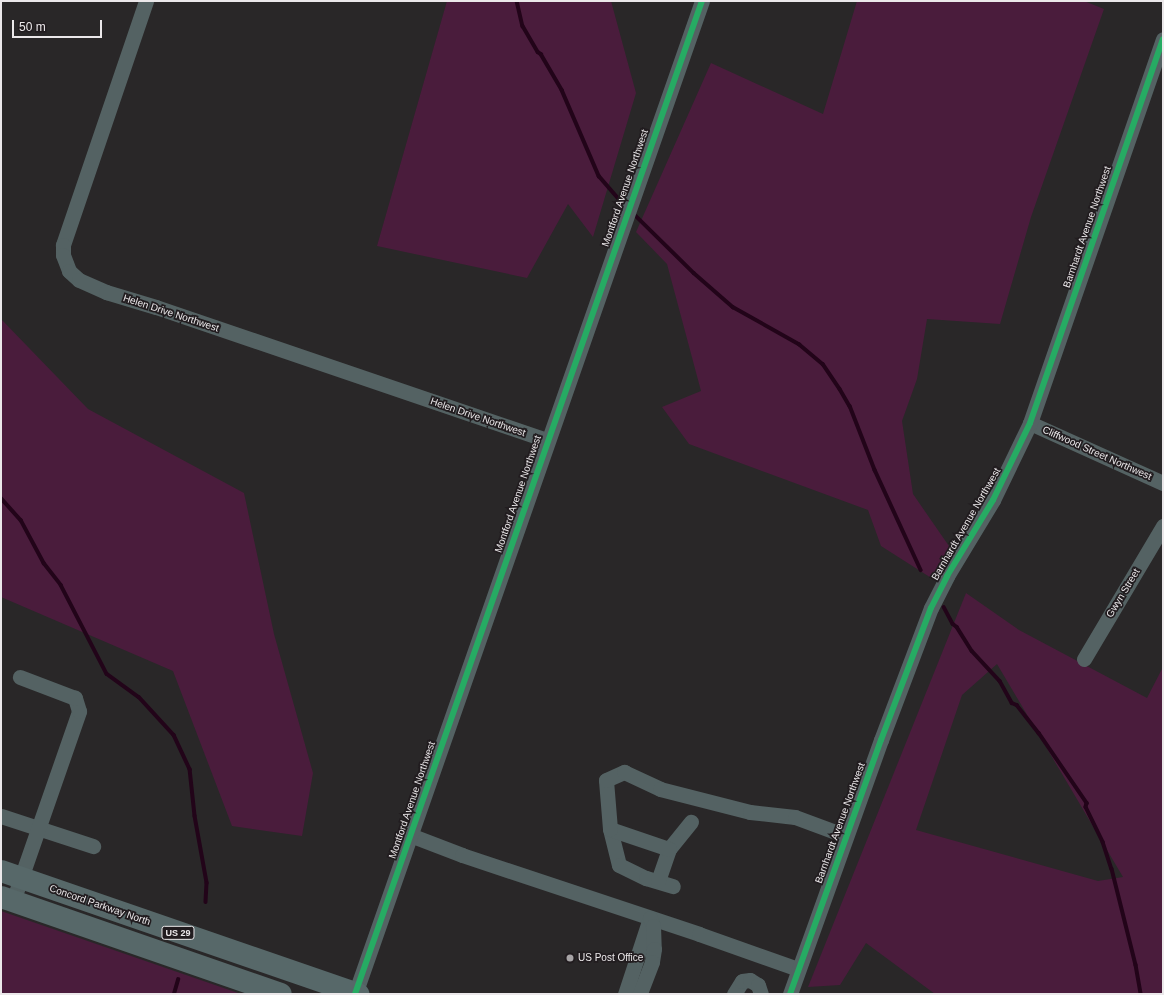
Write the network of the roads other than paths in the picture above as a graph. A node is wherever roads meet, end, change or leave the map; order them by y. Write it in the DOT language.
graph roads {
  1 [pos="146,1"];
  2 [pos="702,1"];
  3 [pos="1163,39"];
  4 [pos="1030,423"];
  5 [pos="547,440"];
  6 [pos="1163,483"];
  7 [pos="1163,526"];
  8 [pos="1084,660"];
  9 [pos="20,677"];
  10 [pos="1,816"];
  11 [pos="691,822"];
  12 [pos="38,828"];
  13 [pos="610,829"];
  14 [pos="410,835"];
  15 [pos="846,836"];
  16 [pos="93,846"];
  17 [pos="669,849"];
  18 [pos="1,871"];
  19 [pos="22,878"];
  20 [pos="658,881"];
  21 [pos="673,886"];
  22 [pos="7,899"];
  23 [pos="650,918"];
  24 [pos="798,969"];
  25 [pos="281,994"];
  26 [pos="356,994"];
  27 [pos="624,994"];
  28 [pos="640,994"];
  29 [pos="734,994"];
  30 [pos="761,994"];
  31 [pos="790,994"];
  1 -- 5 [label="street, Helen Drive Northwest"];
  2 -- 5 [label="street, Montford Avenue Northwest"];
  3 -- 4 [label="street, Barnhardt Avenue Northwest"];
  4 -- 6 [label="street, Cliffwood Street Northwest"];
  4 -- 15 [label="street, Barnhardt Avenue Northwest"];
  5 -- 14 [label="street, Montford Avenue Northwest"];
  7 -- 8 [label="street, Gwyn Street"];
  9 -- 12 [label="street"];
  10 -- 12 [label="street"];
  11 -- 17 [label="street"];
  12 -- 16 [label="street"];
  12 -- 19 [label="street"];
  13 -- 15 [label="street"];
  13 -- 17 [label="street"];
  13 -- 20 [label="street"];
  14 -- 23 [label="street"];
  14 -- 26 [label="street, Montford Avenue Northwest"];
  15 -- 24 [label="street, Barnhardt Avenue Northwest"];
  17 -- 20 [label="street"];
  18 -- 19 [label="highway, Concord Parkway North / US 29"];
  19 -- 22 [label="street"];
  19 -- 26 [label="highway, Concord Parkway North / US 29"];
  20 -- 21 [label="street"];
  22 -- 25 [label="highway, US 29"];
  23 -- 24 [label="street"];
  23 -- 27 [label="street"];
  23 -- 28 [label="street"];
  24 -- 31 [label="street, Barnhardt Avenue Northwest"];
  29 -- 30 [label="street"];
}
